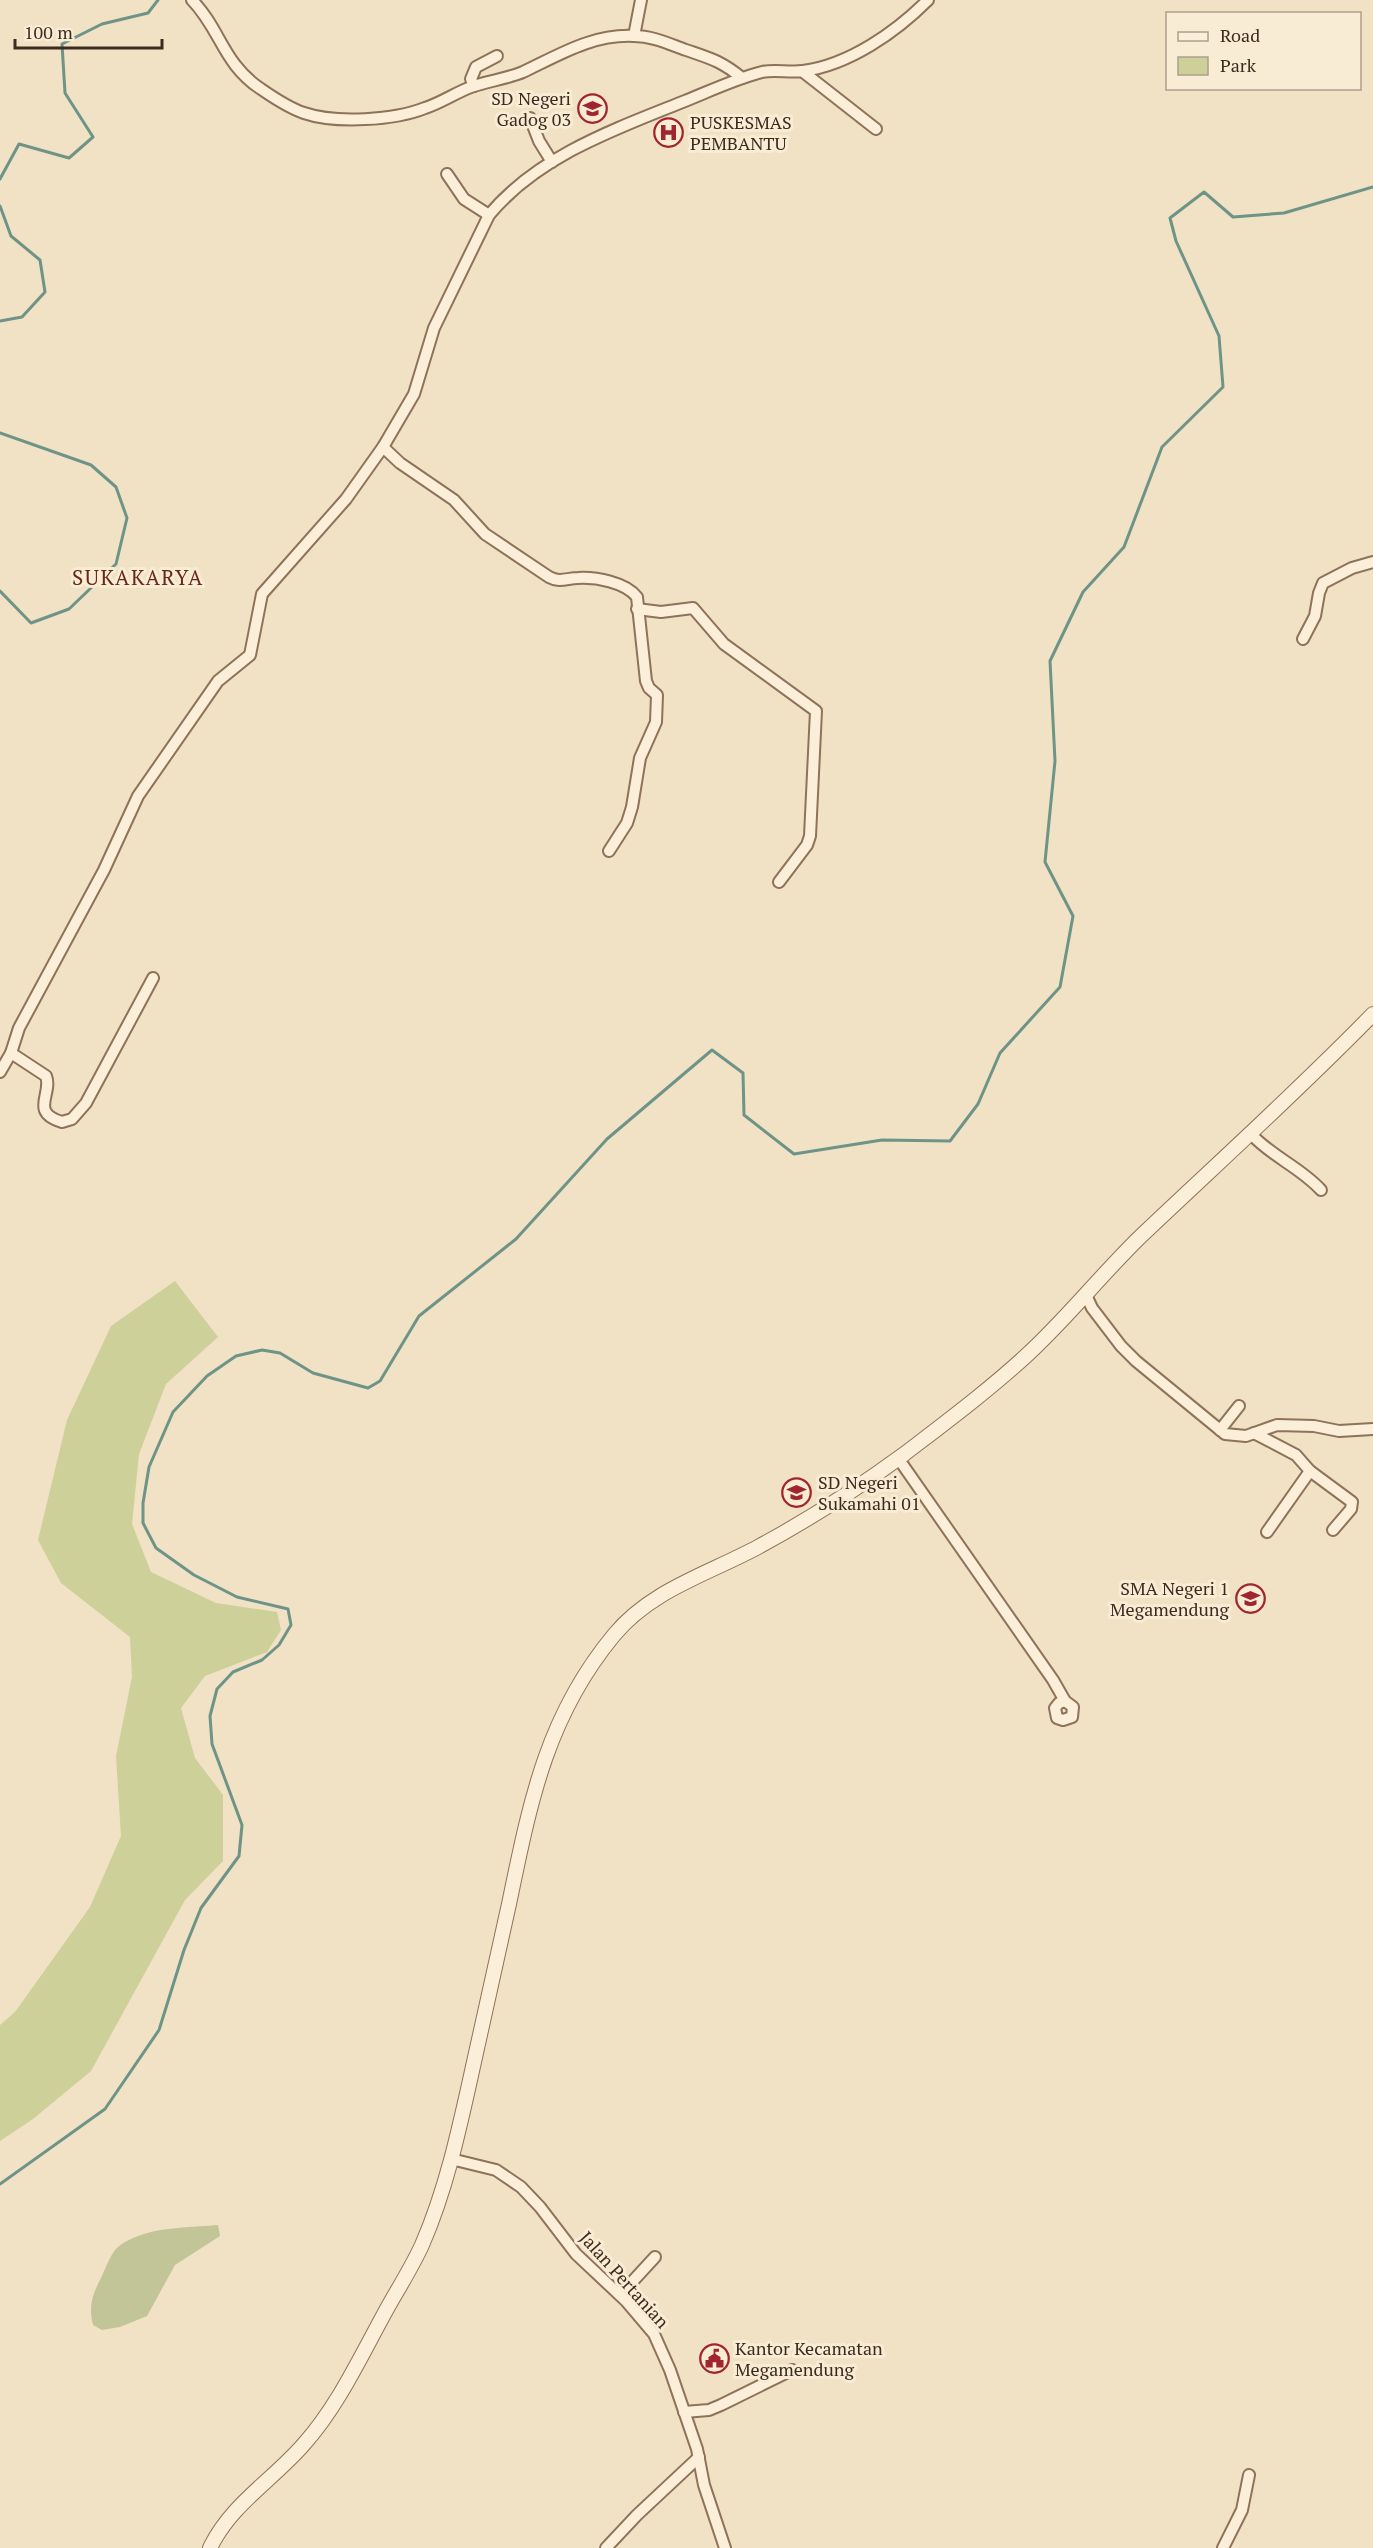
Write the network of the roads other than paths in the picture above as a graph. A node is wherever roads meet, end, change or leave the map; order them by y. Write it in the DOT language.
graph roads {
  1 [pos="192,0"];
  2 [pos="641,0"];
  3 [pos="928,0"];
  4 [pos="634,36"];
  5 [pos="497,56"];
  6 [pos="802,71"];
  7 [pos="742,78"];
  8 [pos="474,86"];
  9 [pos="530,118"];
  10 [pos="876,129"];
  11 [pos="552,162"];
  12 [pos="447,174"];
  13 [pos="489,215"];
  14 [pos="383,447"];
  15 [pos="1373,561"];
  16 [pos="637,609"];
  17 [pos="1304,639"];
  18 [pos="609,851"];
  19 [pos="779,882"];
  20 [pos="153,978"];
  21 [pos="1373,1014"];
  22 [pos="11,1053"];
  23 [pos="0,1072"];
  24 [pos="1251,1134"];
  25 [pos="1321,1190"];
  26 [pos="1086,1295"];
  27 [pos="1239,1406"];
  28 [pos="1373,1429"];
  29 [pos="1220,1430"];
  30 [pos="1254,1433"];
  31 [pos="898,1458"];
  32 [pos="1310,1471"];
  33 [pos="1333,1530"];
  34 [pos="1267,1532"];
  35 [pos="1065,1701"];
  36 [pos="451,2159"];
  37 [pos="655,2257"];
  38 [pos="617,2291"];
  39 [pos="792,2370"];
  40 [pos="684,2412"];
  41 [pos="699,2457"];
  42 [pos="1249,2475"];
  43 [pos="210,2548"];
  44 [pos="606,2548"];
  45 [pos="725,2548"];
  46 [pos="1223,2548"];
  1 -- 8 [label="street"];
  2 -- 4 [label="street"];
  3 -- 6 [label="street"];
  4 -- 7 [label="street"];
  4 -- 8 [label="street"];
  5 -- 8 [label="street"];
  6 -- 7 [label="street"];
  6 -- 10 [label="street"];
  7 -- 11 [label="street"];
  9 -- 11 [label="street"];
  11 -- 13 [label="street"];
  12 -- 13 [label="street"];
  13 -- 14 [label="street"];
  14 -- 16 [label="street"];
  14 -- 22 [label="street"];
  15 -- 17 [label="street"];
  16 -- 18 [label="street"];
  16 -- 19 [label="street"];
  20 -- 22 [label="street"];
  21 -- 24 [label="street"];
  22 -- 23 [label="street"];
  24 -- 25 [label="street"];
  24 -- 26 [label="street"];
  26 -- 29 [label="street"];
  26 -- 31 [label="street"];
  27 -- 29 [label="street"];
  28 -- 30 [label="street"];
  29 -- 30 [label="street"];
  30 -- 32 [label="street"];
  31 -- 35 [label="street"];
  31 -- 36 [label="street"];
  32 -- 33 [label="street"];
  32 -- 34 [label="street"];
  36 -- 38 [label="street, Jalan Pertanian"];
  36 -- 43 [label="street"];
  37 -- 38 [label="street"];
  38 -- 40 [label="street, Jalan Pertanian"];
  39 -- 40 [label="street"];
  40 -- 41 [label="street, Jalan Pertanian"];
  41 -- 44 [label="street"];
  41 -- 45 [label="street, Jalan Pertanian"];
  42 -- 46 [label="street"];
}
